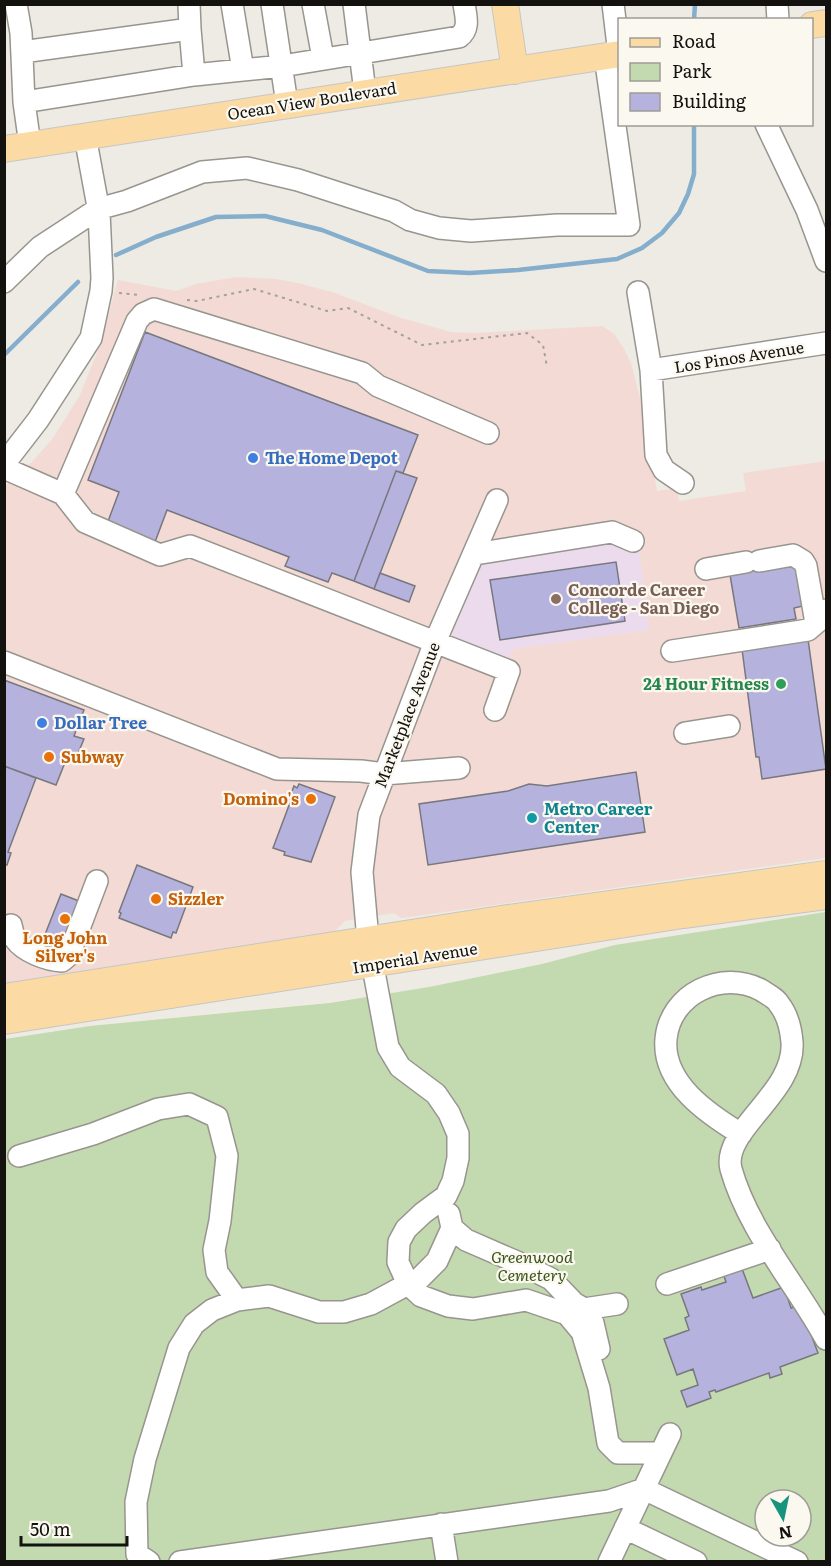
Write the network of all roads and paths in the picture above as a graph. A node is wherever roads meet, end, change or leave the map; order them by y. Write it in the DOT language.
graph roads {
  1 [pos="16,4"];
  2 [pos="189,4"];
  3 [pos="232,4"];
  4 [pos="273,4"];
  5 [pos="314,4"];
  6 [pos="354,4"];
  7 [pos="464,4"];
  8 [pos="505,4"];
  9 [pos="613,4"];
  10 [pos="190,29"];
  11 [pos="22,52"];
  12 [pos="360,52"];
  13 [pos="614,55"];
  14 [pos="323,58"];
  15 [pos="282,66"];
  16 [pos="243,70"];
  17 [pos="515,71"];
  18 [pos="194,75"];
  19 [pos="365,92"];
  20 [pos="24,102"];
  21 [pos="287,104"];
  22 [pos="618,118"];
  23 [pos="619,126"];
  24 [pos="767,126"];
  25 [pos="85,136"];
  26 [pos="30,145"];
  27 [pos="4,149"];
  28 [pos="817,208"];
  29 [pos="98,209"];
  30 [pos="826,261"];
  31 [pos="4,282"];
  32 [pos="638,292"];
  33 [pos="826,343"];
  34 [pos="651,370"];
  35 [pos="488,433"];
  36 [pos="4,466"];
  37 [pos="683,483"];
  38 [pos="63,494"];
  39 [pos="497,500"];
  40 [pos="633,541"];
  41 [pos="475,554"];
  42 [pos="706,569"];
  43 [pos="821,616"];
  44 [pos="435,642"];
  45 [pos="672,651"];
  46 [pos="4,662"];
  47 [pos="495,710"];
  48 [pos="729,726"];
  49 [pos="685,733"];
  50 [pos="459,768"];
  51 [pos="384,774"];
  52 [pos="826,874"];
  53 [pos="97,881"];
  54 [pos="822,894"];
  55 [pos="11,925"];
  56 [pos="370,952"];
  57 [pos="4,997"];
  58 [pos="4,1022"];
  59 [pos="741,1134"];
  60 [pos="19,1156"];
  61 [pos="446,1196"];
  62 [pos="452,1228"];
  63 [pos="770,1249"];
  64 [pos="408,1284"];
  65 [pos="667,1284"];
  66 [pos="237,1300"];
  67 [pos="617,1304"];
  68 [pos="584,1309"];
  69 [pos="826,1339"];
  70 [pos="599,1388"];
  71 [pos="644,1489"];
  72 [pos="441,1524"];
  73 [pos="626,1528"];
  74 [pos="297,1553"];
  75 [pos="149,1562"];
  76 [pos="180,1562"];
  77 [pos="447,1562"];
  78 [pos="609,1562"];
  79 [pos="696,1562"];
  80 [pos="797,1562"];
  1 -- 11 [label="street"];
  2 -- 10 [label="street"];
  3 -- 16 [label="street"];
  4 -- 15 [label="street"];
  5 -- 14 [label="street"];
  6 -- 12 [label="street"];
  7 -- 12 [label="street"];
  8 -- 17 [label="main road"];
  9 -- 13 [label="street"];
  10 -- 11 [label="street"];
  10 -- 18 [label="street"];
  11 -- 20 [label="street"];
  12 -- 14 [label="street"];
  12 -- 19 [label="street"];
  13 -- 17 [label="main road, Ocean View Boulevard"];
  13 -- 22 [label="street"];
  14 -- 15 [label="street"];
  15 -- 16 [label="street"];
  15 -- 21 [label="street"];
  16 -- 18 [label="street"];
  17 -- 19 [label="main road, Ocean View Boulevard"];
  18 -- 20 [label="street"];
  19 -- 21 [label="main road, Ocean View Boulevard"];
  20 -- 26 [label="street"];
  21 -- 25 [label="main road, Ocean View Boulevard"];
  23 -- 29 [label="street"];
  24 -- 28 [label="street"];
  25 -- 26 [label="main road, Ocean View Boulevard"];
  25 -- 29 [label="street"];
  26 -- 27 [label="main road, Ocean View Boulevard"];
  28 -- 30 [label="street"];
  29 -- 31 [label="street"];
  29 -- 36 [label="street"];
  32 -- 34 [label="street"];
  33 -- 34 [label="street, Los Pinos Avenue"];
  34 -- 37 [label="street"];
  35 -- 38 [label="street"];
  36 -- 38 [label="street"];
  38 -- 44 [label="street"];
  39 -- 41 [label="street, Marketplace Avenue"];
  40 -- 41 [label="street"];
  41 -- 44 [label="street, Marketplace Avenue"];
  42 -- 43 [label="street"];
  43 -- 45 [label="street"];
  44 -- 47 [label="street"];
  44 -- 51 [label="street, Marketplace Avenue"];
  46 -- 51 [label="street"];
  48 -- 49 [label="street"];
  50 -- 51 [label="street"];
  51 -- 56 [label="street, Marketplace Avenue"];
  52 -- 56 [label="main road, Imperial Avenue"];
  53 -- 55 [label="street"];
  54 -- 56 [label="main road, Imperial Avenue"];
  56 -- 57 [label="main road, Imperial Avenue"];
  56 -- 58 [label="main road, Imperial Avenue"];
  56 -- 61 [label="street, Marketplace Avenue"];
  59 -- 59 [label="street"];
  59 -- 63 [label="street"];
  60 -- 66 [label="street"];
  61 -- 62 [label="street"];
  61 -- 64 [label="street"];
  62 -- 64 [label="street"];
  62 -- 68 [label="street"];
  63 -- 65 [label="street"];
  63 -- 69 [label="street"];
  64 -- 66 [label="street"];
  64 -- 70 [label="street"];
  66 -- 75 [label="street"];
  67 -- 68 [label="street"];
  68 -- 70 [label="street"];
  70 -- 71 [label="street"];
  71 -- 72 [label="street"];
  71 -- 73 [label="street"];
  71 -- 80 [label="street"];
  72 -- 74 [label="street"];
  72 -- 77 [label="street"];
  73 -- 78 [label="street"];
  73 -- 79 [label="street"];
  74 -- 76 [label="street"];
}
